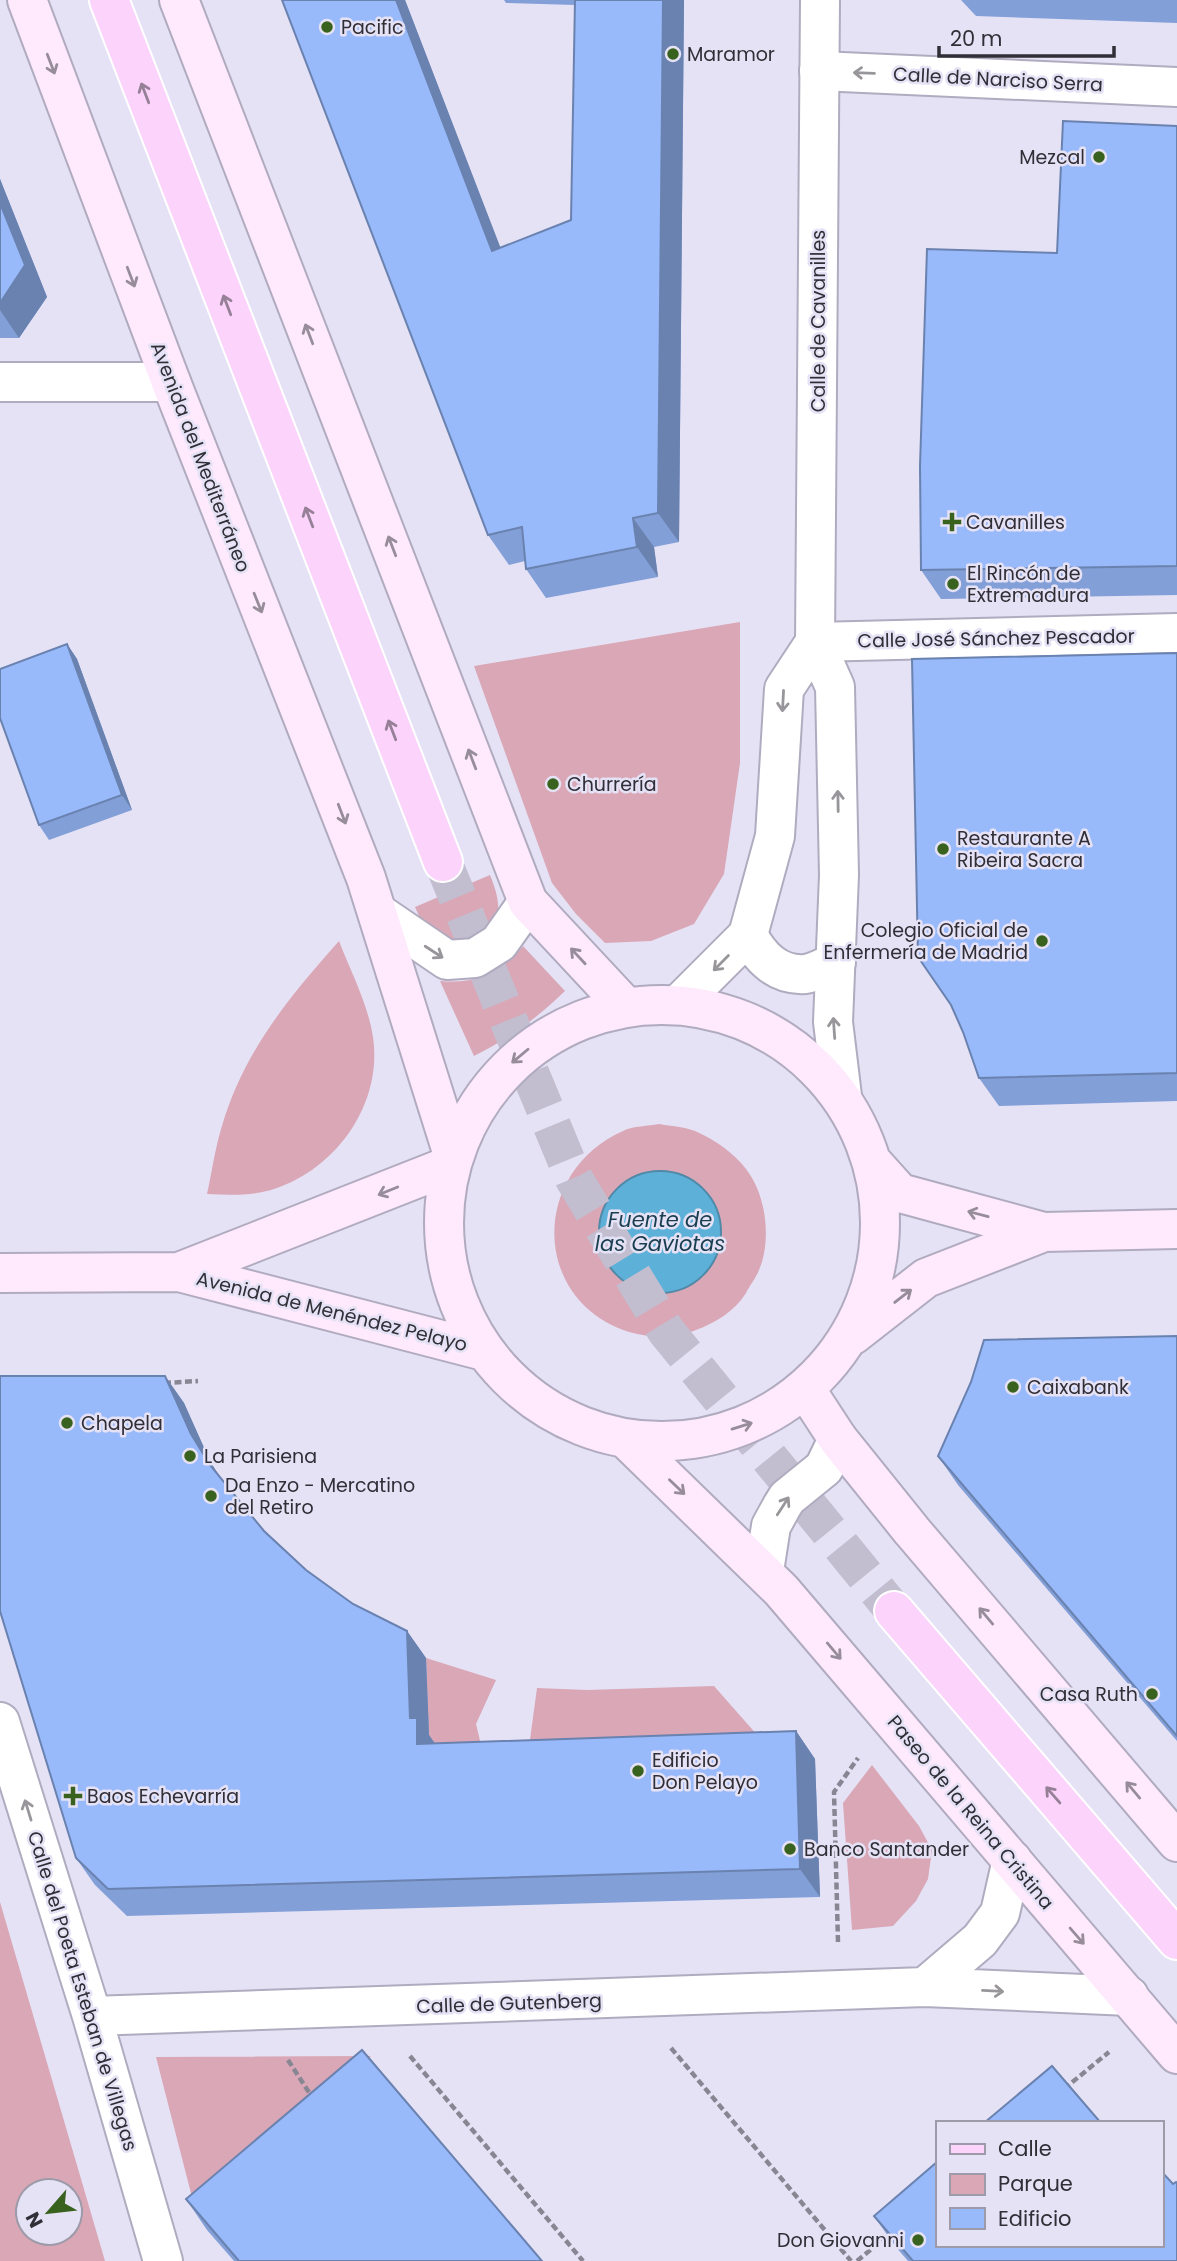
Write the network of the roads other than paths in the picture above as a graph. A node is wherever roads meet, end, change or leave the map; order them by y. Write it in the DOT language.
graph roads {
  1 [pos="27,0"];
  2 [pos="109,0"];
  3 [pos="179,0"];
  4 [pos="820,0"];
  5 [pos="819,71"];
  6 [pos="1177,87"];
  7 [pos="0,382"];
  8 [pos="172,383"];
  9 [pos="1177,634"];
  10 [pos="814,642"];
  11 [pos="443,862"];
  12 [pos="528,902"];
  13 [pos="378,913"];
  14 [pos="748,935"];
  15 [pos="836,962"];
  16 [pos="680,1004"];
  17 [pos="625,1006"];
  18 [pos="842,1096"];
  19 [pos="452,1160"];
  20 [pos="873,1163"];
  21 [pos="1177,1229"];
  22 [pos="1044,1232"];
  23 [pos="179,1272"];
  24 [pos="0,1273"];
  25 [pos="849,1338"];
  26 [pos="484,1351"];
  27 [pos="806,1390"];
  28 [pos="838,1438"];
  29 [pos="627,1440"];
  30 [pos="764,1571"];
  31 [pos="894,1611"];
  32 [pos="0,1722"];
  33 [pos="1177,1842"];
  34 [pos="1012,1860"];
  35 [pos="1177,1940"];
  36 [pos="925,1987"];
  37 [pos="1129,1996"];
  38 [pos="92,2015"];
  39 [pos="1177,2054"];
  40 [pos="163,2261"];
  1 -- 8 [label="main road, Avenida del Mediterráneo, one-way"];
  11 -- 2 [label="main road, one-way"];
  12 -- 3 [label="main road, one-way"];
  4 -- 5 [label="street, Calle de Cavanilles"];
  6 -- 5 [label="street, Calle de Narciso Serra, one-way"];
  5 -- 10 [label="street, Calle de Cavanilles"];
  7 -- 8 [label="street"];
  8 -- 13 [label="main road, Avenida del Mediterráneo, one-way"];
  9 -- 10 [label="street, Calle José Sánchez Pescador"];
  10 -- 14 [label="street, one-way"];
  15 -- 10 [label="street, Calle de Cavanilles, one-way"];
  13 -- 12 [label="street, one-way"];
  17 -- 12 [label="main road, one-way"];
  13 -- 19 [label="main road, Avenida del Mediterráneo"];
  14 -- 15 [label="street"];
  14 -- 16 [label="street, one-way"];
  18 -- 15 [label="street, Calle de Cavanilles, one-way"];
  16 -- 17 [label="main road"];
  16 -- 18 [label="main road"];
  17 -- 19 [label="main road, one-way"];
  18 -- 20 [label="main road"];
  19 -- 23 [label="main road, Avenida de Menéndez Pelayo, one-way"];
  19 -- 26 [label="main road"];
  22 -- 20 [label="main road, one-way"];
  20 -- 25 [label="main road"];
  21 -- 22 [label="main road"];
  25 -- 22 [label="main road, one-way"];
  23 -- 24 [label="main road, Avenida de Menéndez Pelayo"];
  23 -- 26 [label="main road, Avenida de Menéndez Pelayo"];
  25 -- 27 [label="main road"];
  26 -- 29 [label="main road"];
  27 -- 28 [label="main road"];
  29 -- 27 [label="main road, one-way"];
  30 -- 28 [label="street, one-way"];
  33 -- 28 [label="main road, one-way"];
  29 -- 30 [label="main road, Paseo de la Reina Cristina, one-way"];
  30 -- 34 [label="main road, Paseo de la Reina Cristina, one-way"];
  35 -- 31 [label="main road, one-way"];
  38 -- 32 [label="street, Calle del Poeta Esteban de Villegas, one-way"];
  34 -- 36 [label="street"];
  34 -- 37 [label="main road, Paseo de la Reina Cristina, one-way"];
  36 -- 37 [label="street, Calle de Gutenberg, one-way"];
  36 -- 38 [label="street, Calle de Gutenberg"];
  37 -- 39 [label="main road, Paseo de la Reina Cristina"];
  38 -- 40 [label="street, Calle del Poeta Esteban de Villegas"];
}
